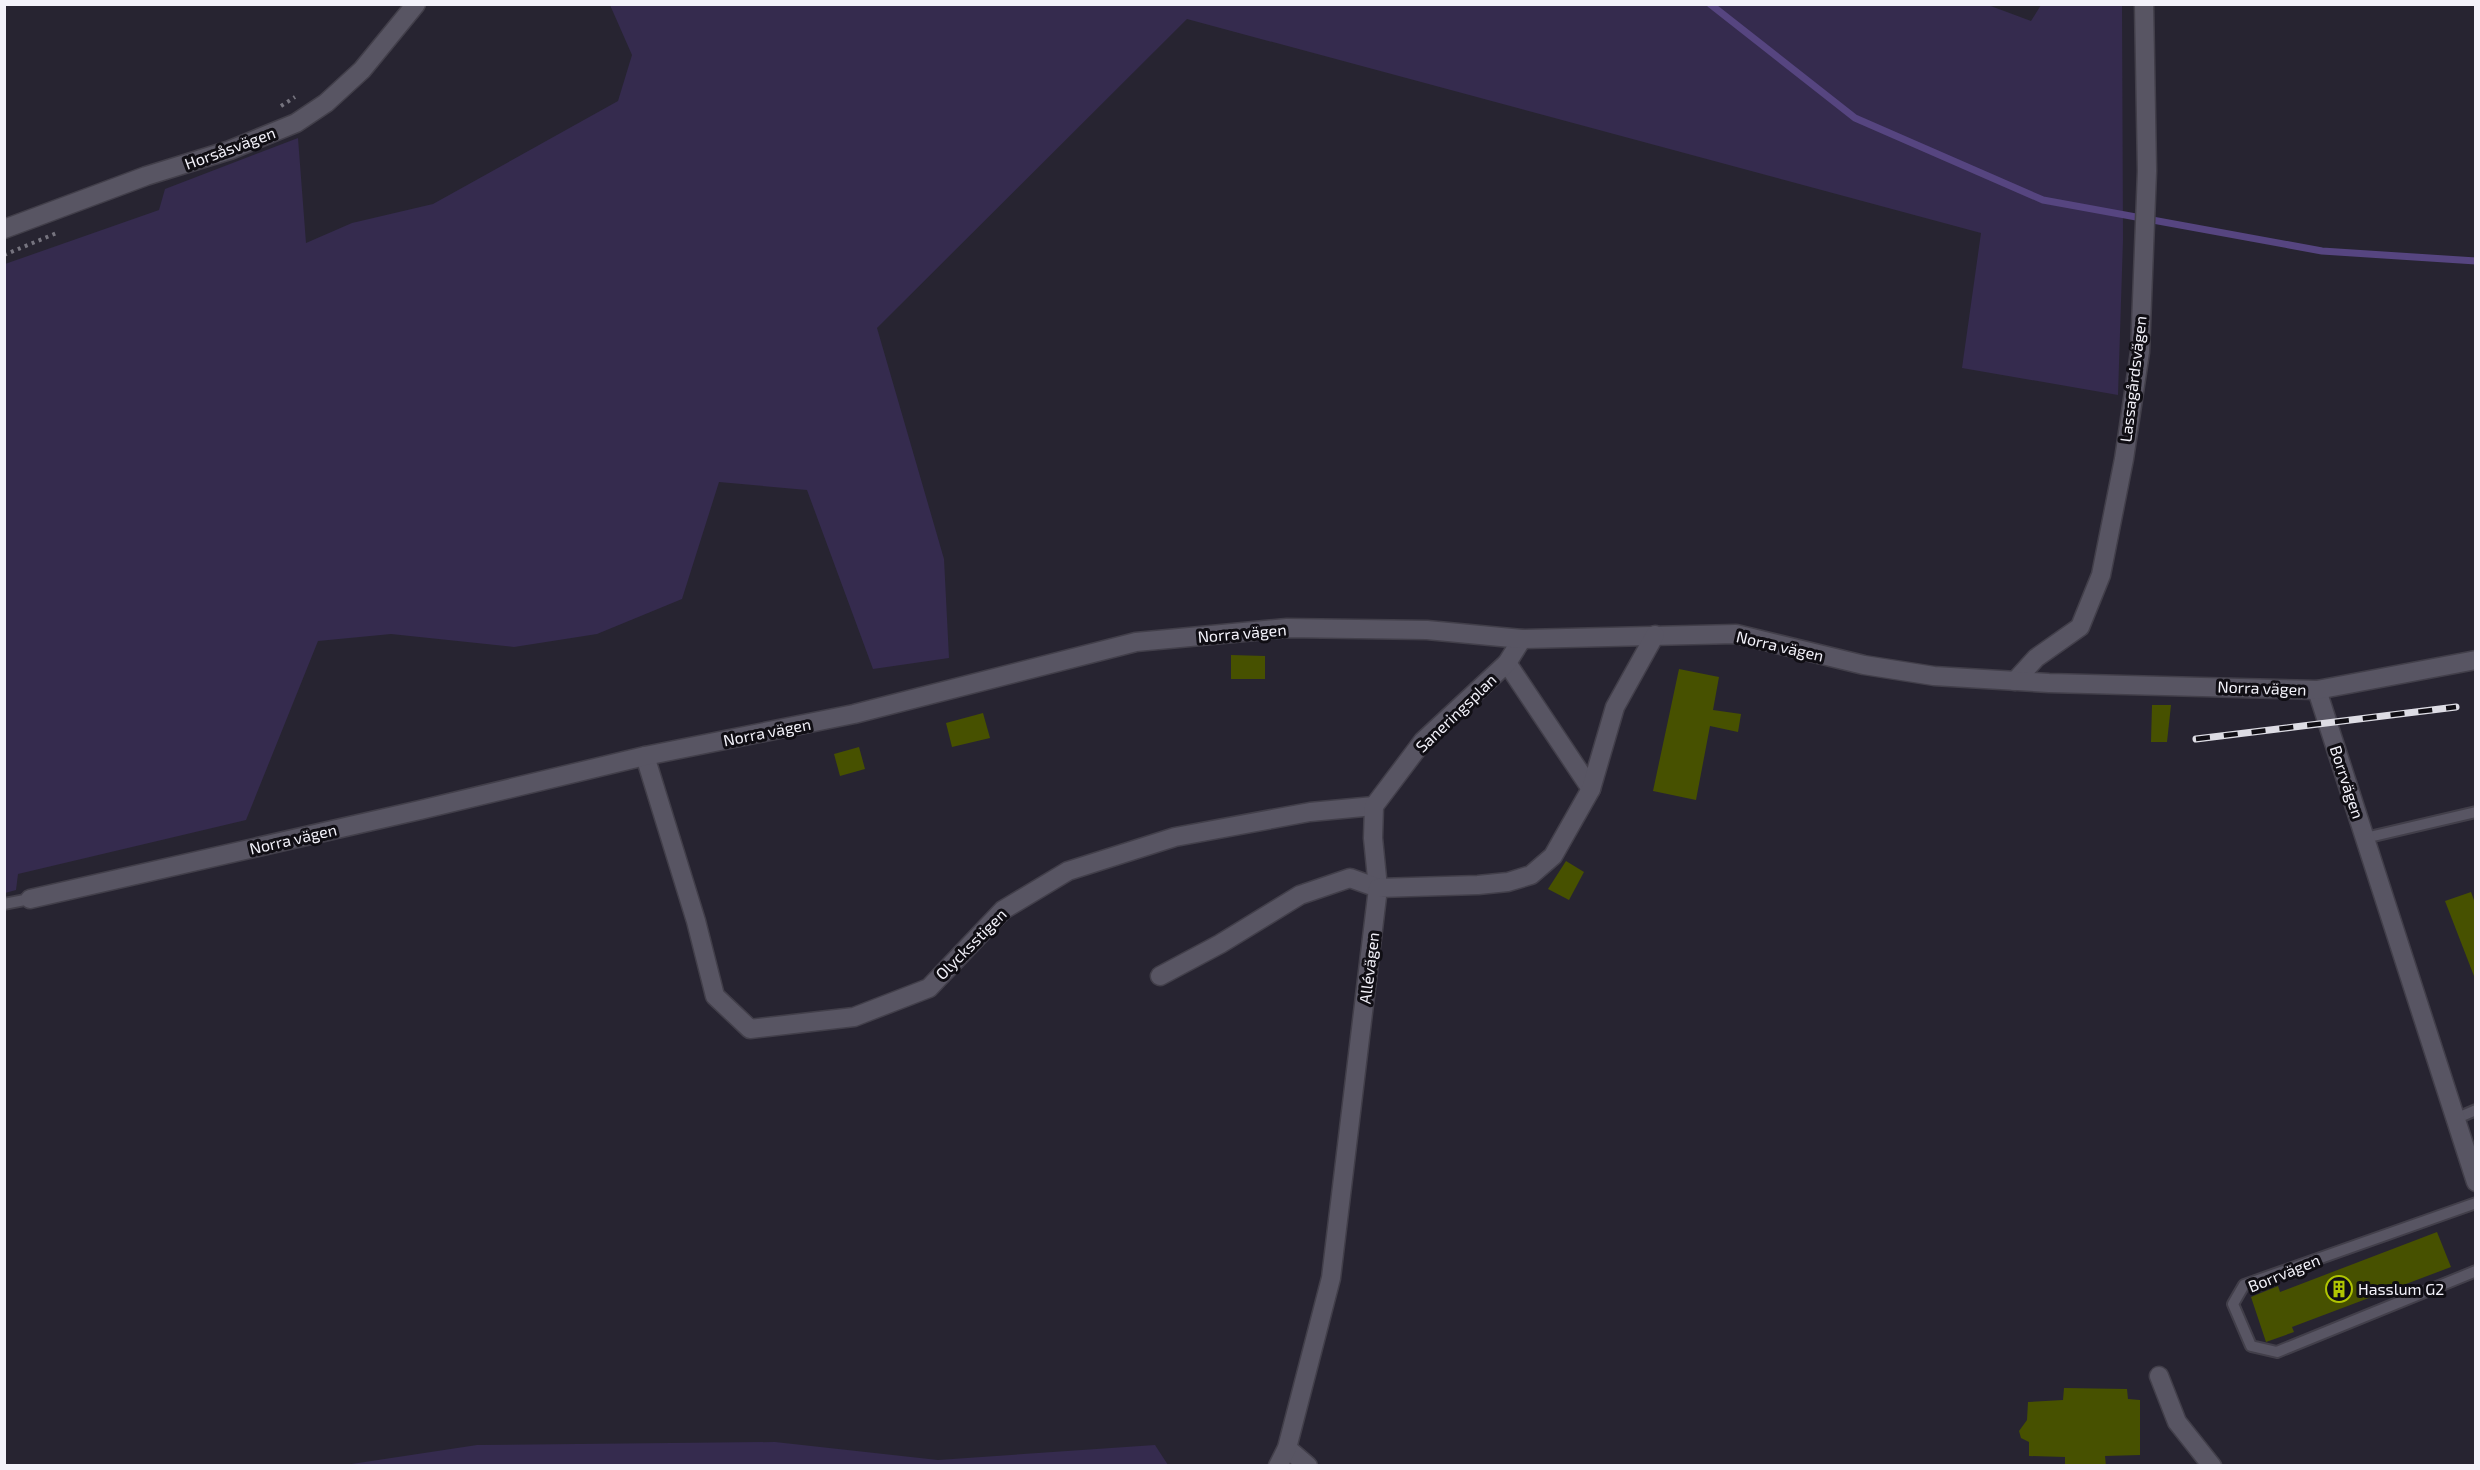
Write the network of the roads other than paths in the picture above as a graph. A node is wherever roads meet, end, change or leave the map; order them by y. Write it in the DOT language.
graph roads {
  1 [pos="416,4"];
  2 [pos="2144,4"];
  3 [pos="4,229"];
  4 [pos="1655,635"];
  5 [pos="1522,639"];
  6 [pos="2475,660"];
  7 [pos="1507,663"];
  8 [pos="2015,681"];
  9 [pos="2317,690"];
  10 [pos="645,756"];
  11 [pos="1591,789"];
  12 [pos="1374,806"];
  13 [pos="2475,812"];
  14 [pos="2365,838"];
  15 [pos="1378,888"];
  16 [pos="30,898"];
  17 [pos="4,904"];
  18 [pos="1160,976"];
  19 [pos="2475,1110"];
  20 [pos="2455,1119"];
  21 [pos="2475,1182"];
  22 [pos="2475,1203"];
  23 [pos="2475,1271"];
  24 [pos="2159,1376"];
  25 [pos="1287,1448"];
  26 [pos="1278,1466"];
  27 [pos="1308,1466"];
  28 [pos="2212,1466"];
  1 -- 3 [label="street, Horsåsvägen"];
  2 -- 8 [label="street, Lassagårdsvägen"];
  4 -- 5 [label="street, Norra vägen"];
  4 -- 8 [label="street, Norra vägen"];
  4 -- 11 [label="street"];
  5 -- 7 [label="street, Saneringsplan"];
  5 -- 10 [label="street, Norra vägen"];
  6 -- 9 [label="street, Norra vägen"];
  7 -- 11 [label="street"];
  7 -- 12 [label="street, Saneringsplan"];
  8 -- 9 [label="street, Norra vägen"];
  9 -- 14 [label="street, Borrvägen"];
  10 -- 12 [label="street, Olycksstigen"];
  10 -- 16 [label="street, Norra vägen"];
  11 -- 15 [label="street"];
  12 -- 15 [label="street"];
  13 -- 14 [label="lane"];
  14 -- 20 [label="street, Borrvägen"];
  15 -- 18 [label="street"];
  15 -- 25 [label="street, Allévägen"];
  16 -- 17 [label="lane"];
  19 -- 20 [label="lane"];
  20 -- 21 [label="street, Borrvägen"];
  22 -- 23 [label="lane, Borrvägen"];
  24 -- 28 [label="street"];
  25 -- 26 [label="street, Allévägen"];
  25 -- 27 [label="street"];
}
